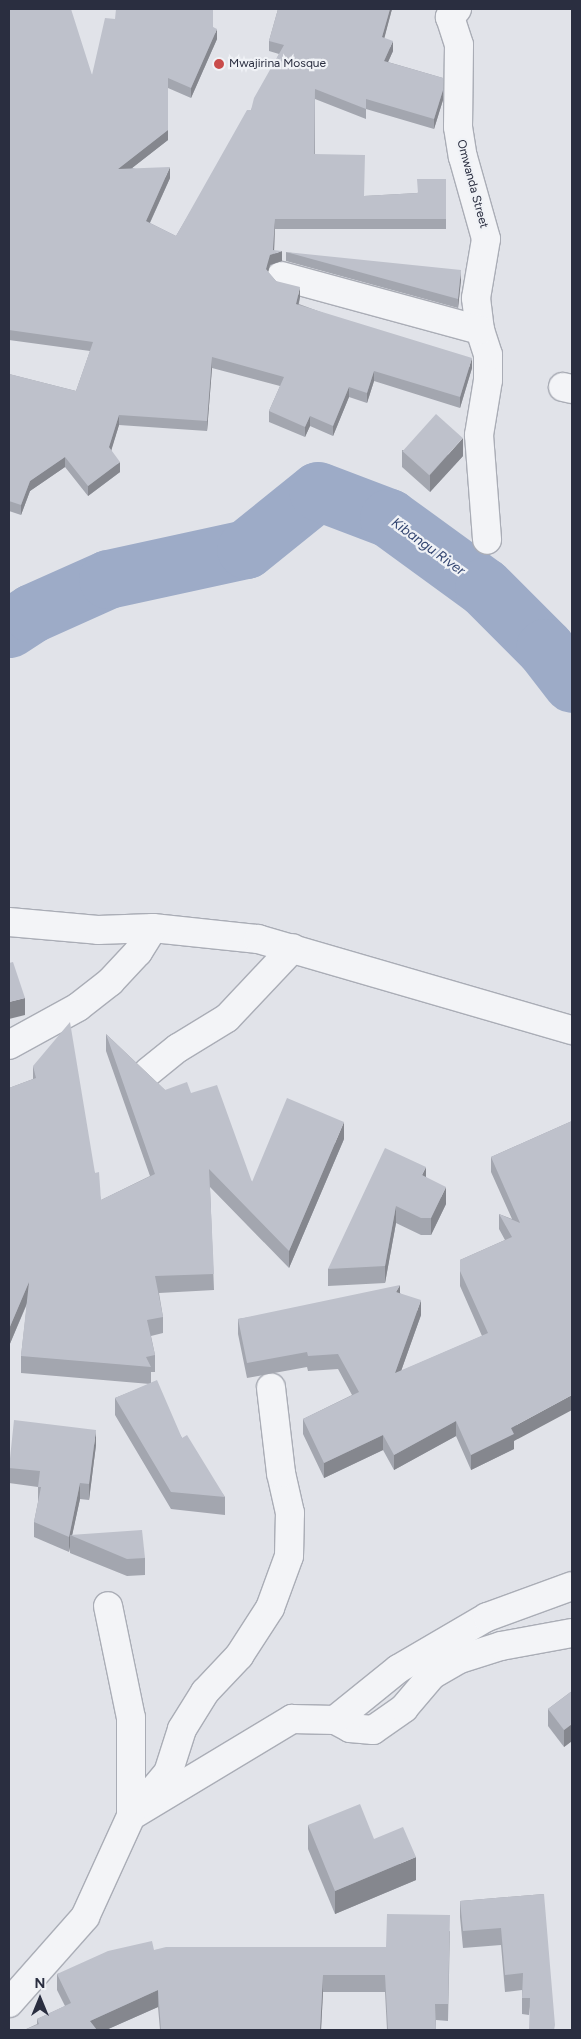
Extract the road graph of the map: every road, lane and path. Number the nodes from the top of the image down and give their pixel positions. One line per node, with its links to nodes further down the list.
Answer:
1 (457, 9): 3 (street, Omwanda Street)
2 (281, 276): 3 (street)
3 (480, 330): 4 (street, Omwanda Street)
4 (487, 540)
5 (9, 922): 6 (street)
6 (153, 928): 7 (street); 9 (street)
7 (292, 948): 8 (street); 10 (street)
8 (572, 1030)
9 (9, 1045)
10 (148, 1072)
11 (271, 1388): 16 (street)
12 (572, 1586): 15 (street)
13 (108, 1606): 16 (street)
14 (572, 1633): 15 (street)
15 (334, 1720): 16 (street)
16 (131, 1816): 17 (street)
17 (9, 2003)

